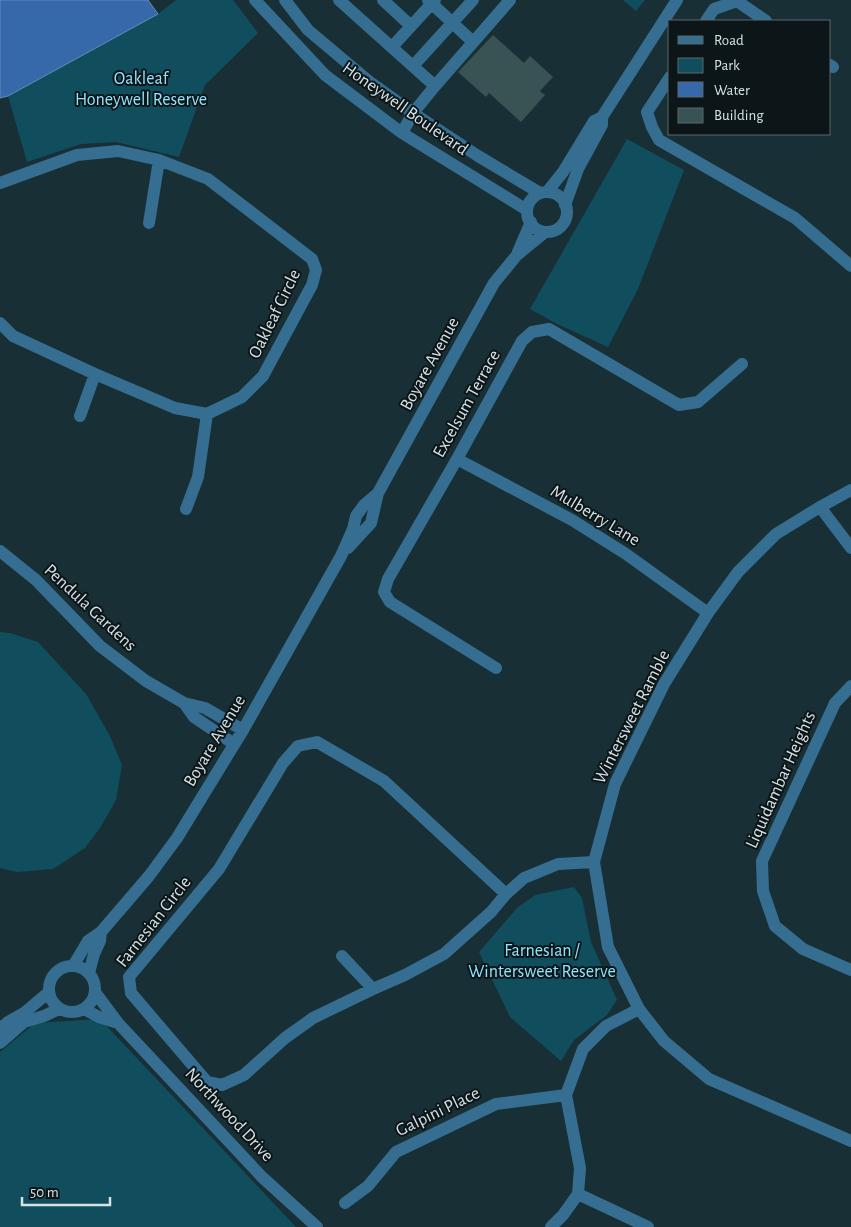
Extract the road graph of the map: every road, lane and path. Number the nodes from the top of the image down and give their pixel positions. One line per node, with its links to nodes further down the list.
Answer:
1 (255, 0): 20 (street, Honeywell Boulevard)
2 (285, 0): 18 (street, Honeywell Boulevard)
3 (339, 0): 14 (street)
4 (383, 0): 12 (street)
5 (473, 0): 11 (street)
6 (510, 0): 13 (street)
7 (677, 0): 19 (street)
8 (431, 1): 11 (street); 12 (street)
9 (707, 20): 10 (street)
10 (765, 20)
11 (452, 23): 13 (street); 15 (street)
12 (411, 26): 14 (street)
13 (473, 42): 17 (street)
14 (392, 47): 15 (street)
15 (413, 66): 17 (street)
16 (668, 80): 29 (street)
17 (435, 86): 18 (street)
18 (413, 113): 20 (street); 23 (street, Honeywell Boulevard)
19 (602, 117): 23 (street); 24 (street)
20 (402, 132): 25 (street, Honeywell Boulevard)
21 (159, 160): 22 (street, Oakleaf Circle); 26 (street); 33 (street, Oakleaf Circle)
22 (0, 183)
23 (543, 192): 24 (street); 25 (street)
24 (566, 204): 27 (street)
25 (529, 216): 27 (street); 28 (street, Boyare Avenue)
26 (149, 223)
27 (544, 232): 28 (street, Boyare Avenue)
28 (517, 254): 45 (street, Boyare Avenue)
29 (851, 265)
30 (0, 323): 32 (street)
31 (742, 364): 35 (street, Excelsum Terrace)
32 (95, 374): 33 (street); 34 (street)
33 (207, 414): 38 (street)
34 (80, 416)
35 (457, 459): 41 (street, Mulberry Lane); 42 (street, Excelsum Terrace)
36 (851, 490): 37 (street, Wintersweet Ramble)
37 (820, 507): 39 (street); 41 (street, Wintersweet Ramble)
38 (186, 509)
39 (851, 548)
40 (0, 551): 44 (street, Pendula Gardens)
41 (708, 613): 47 (street, Wintersweet Ramble)
42 (496, 668)
43 (851, 686): 52 (street, Liquidambar Heights)
44 (184, 703): 45 (street, Pendula Gardens); 46 (street, Pendula Gardens)
45 (243, 730): 46 (street, Boyare Avenue)
46 (234, 744): 49 (street, Boyare Avenue)
47 (594, 862): 48 (street, Farnesian Circle); 59 (street, Wintersweet Ramble)
48 (506, 894): 54 (street, Farnesian Circle); 54 (street, Farnesian Circle)
49 (101, 932): 51 (street, Boyare Avenue); 53 (street, Boyare Avenue)
50 (342, 956): 54 (street)
51 (72, 966): 53 (street); 55 (street)
52 (851, 970)
53 (89, 973): 56 (street)
54 (372, 989)
55 (48, 992): 57 (street); 61 (street)
56 (96, 992): 58 (street); 60 (street, Northwood Drive)
57 (59, 1009): 58 (street); 62 (street)
58 (84, 1009): 60 (street, Northwood Drive)
59 (639, 1009): 63 (street); 64 (street, Wintersweet Ramble)
60 (118, 1023): 67 (street, Northwood Drive)
61 (0, 1029)
62 (0, 1043)
63 (566, 1095): 65 (street); 66 (street, Galpini Place)
64 (851, 1142)
65 (578, 1194): 68 (street); 69 (street)
66 (345, 1203)
67 (317, 1227)
68 (550, 1227)
69 (648, 1227)

